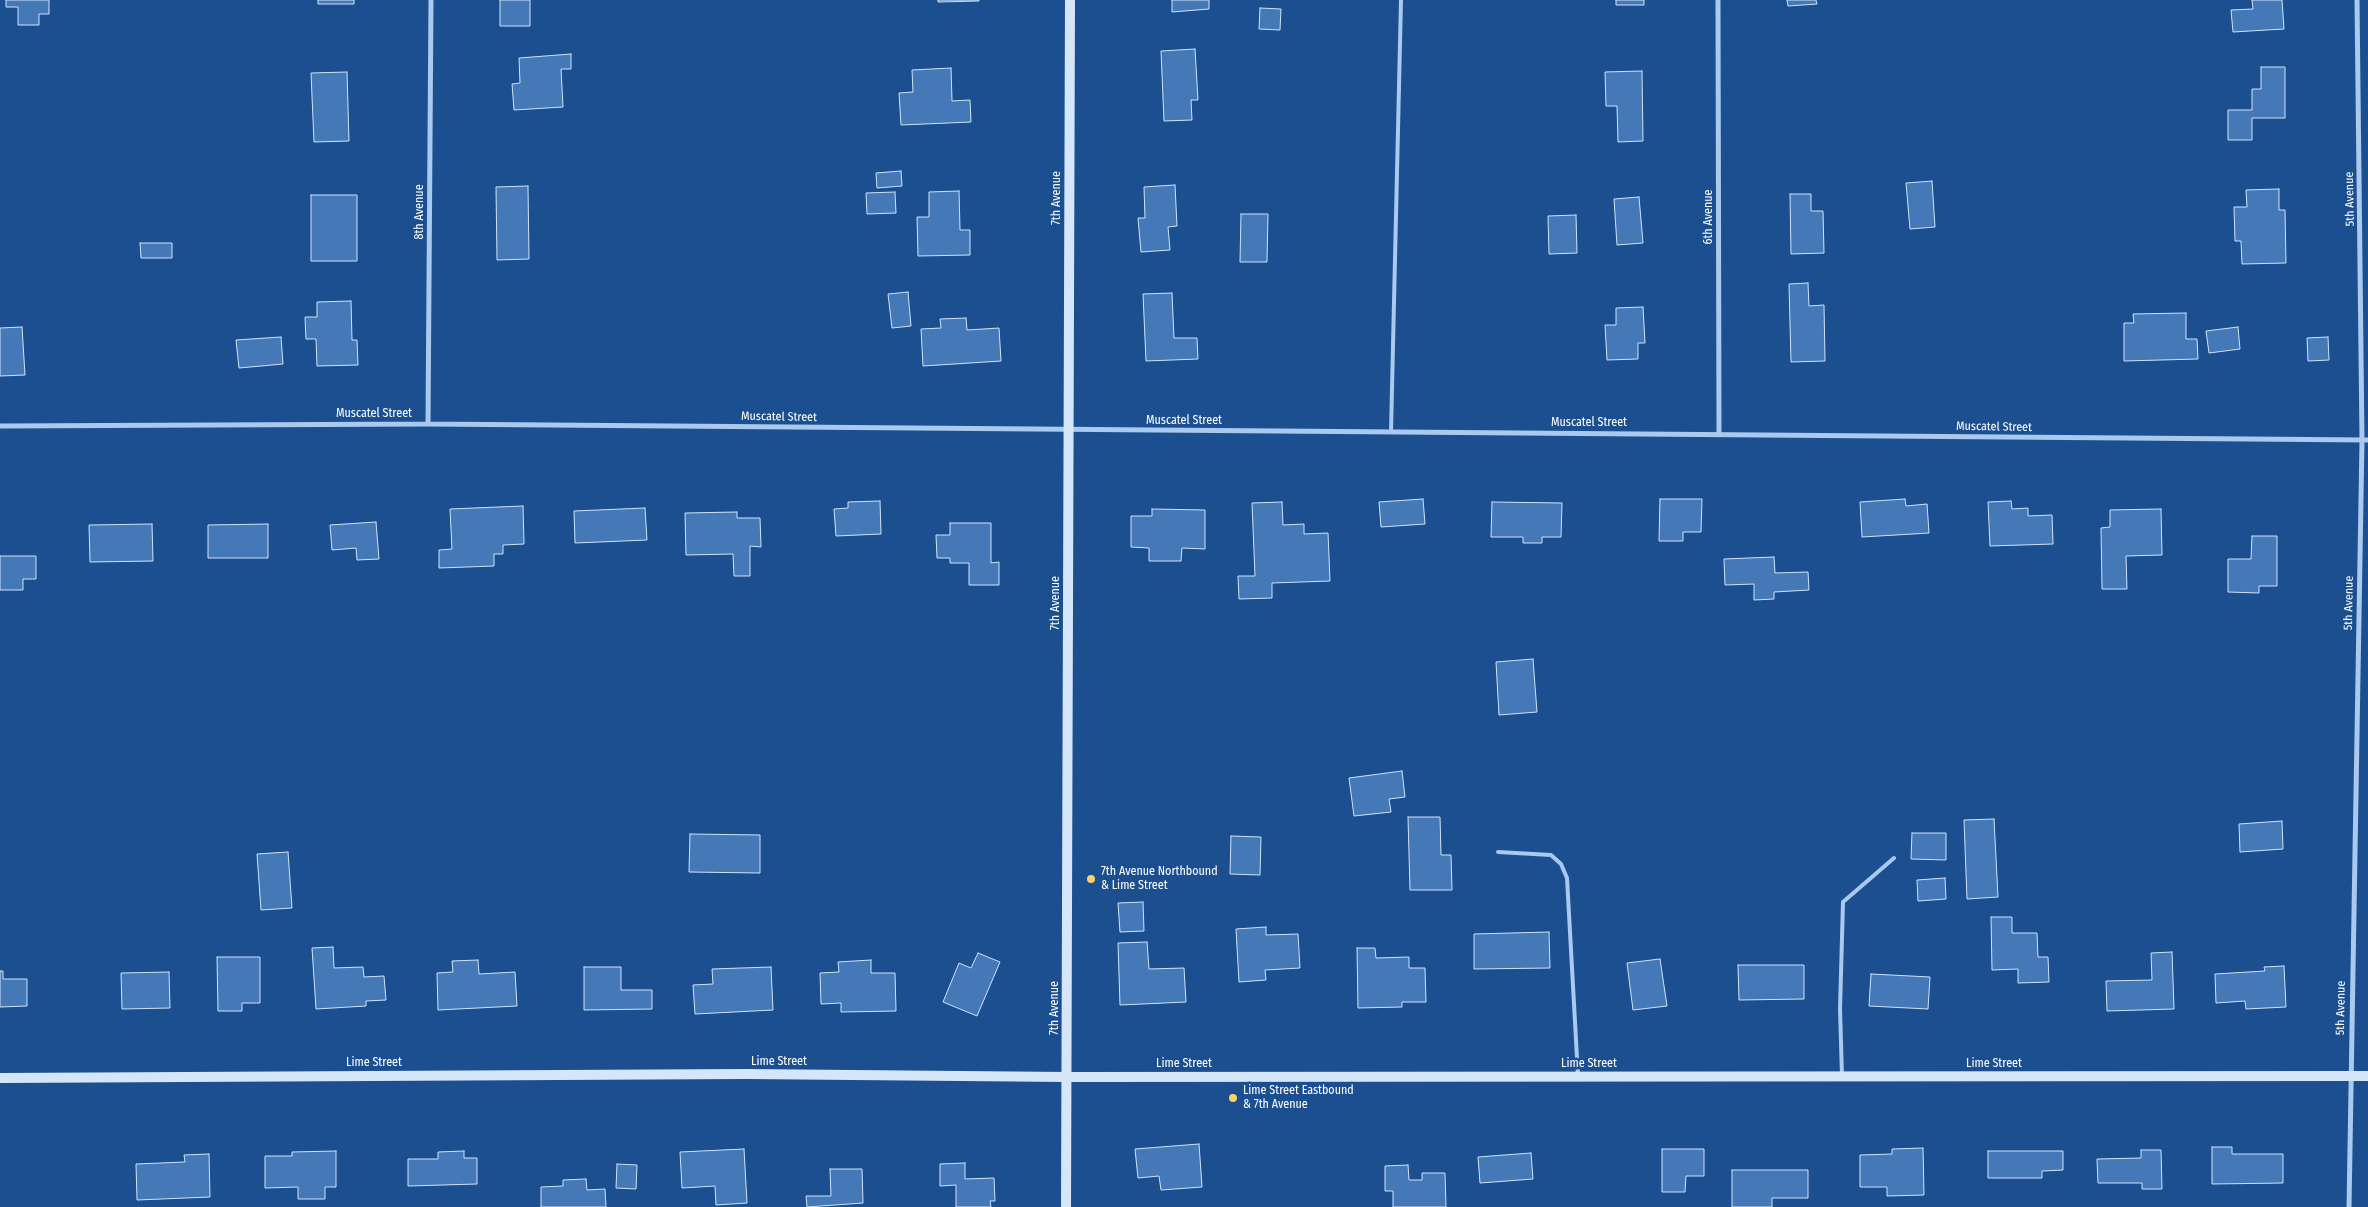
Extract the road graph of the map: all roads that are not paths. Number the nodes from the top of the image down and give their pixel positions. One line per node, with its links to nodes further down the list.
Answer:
1 (431, 0): 6 (street, 8th Avenue)
2 (1070, 0): 8 (street, 7th Avenue)
3 (1401, 0): 9 (lane)
4 (1718, 0): 10 (street, 6th Avenue)
5 (2357, 0): 11 (street, 5th Avenue)
6 (428, 424): 7 (street, Muscatel Street); 8 (street, Muscatel Street)
7 (0, 426)
8 (1070, 430): 9 (street, Muscatel Street); 14 (street, 7th Avenue)
9 (1391, 432): 10 (street, Muscatel Street)
10 (1719, 434): 11 (street, Muscatel Street)
11 (2365, 440): 17 (street, 5th Avenue)
12 (1498, 852): 15 (lane)
13 (1894, 858): 16 (lane)
14 (1067, 1076): 15 (street, Lime Street); 19 (street, Lime Street); 20 (street, 7th Avenue)
15 (1578, 1076): 16 (street, Lime Street)
16 (1842, 1076): 17 (street, Lime Street)
17 (2350, 1076): 18 (street, Lime Street); 21 (street, 5th Avenue)
18 (2368, 1076)
19 (0, 1078)
20 (1066, 1207)
21 (2349, 1207)

